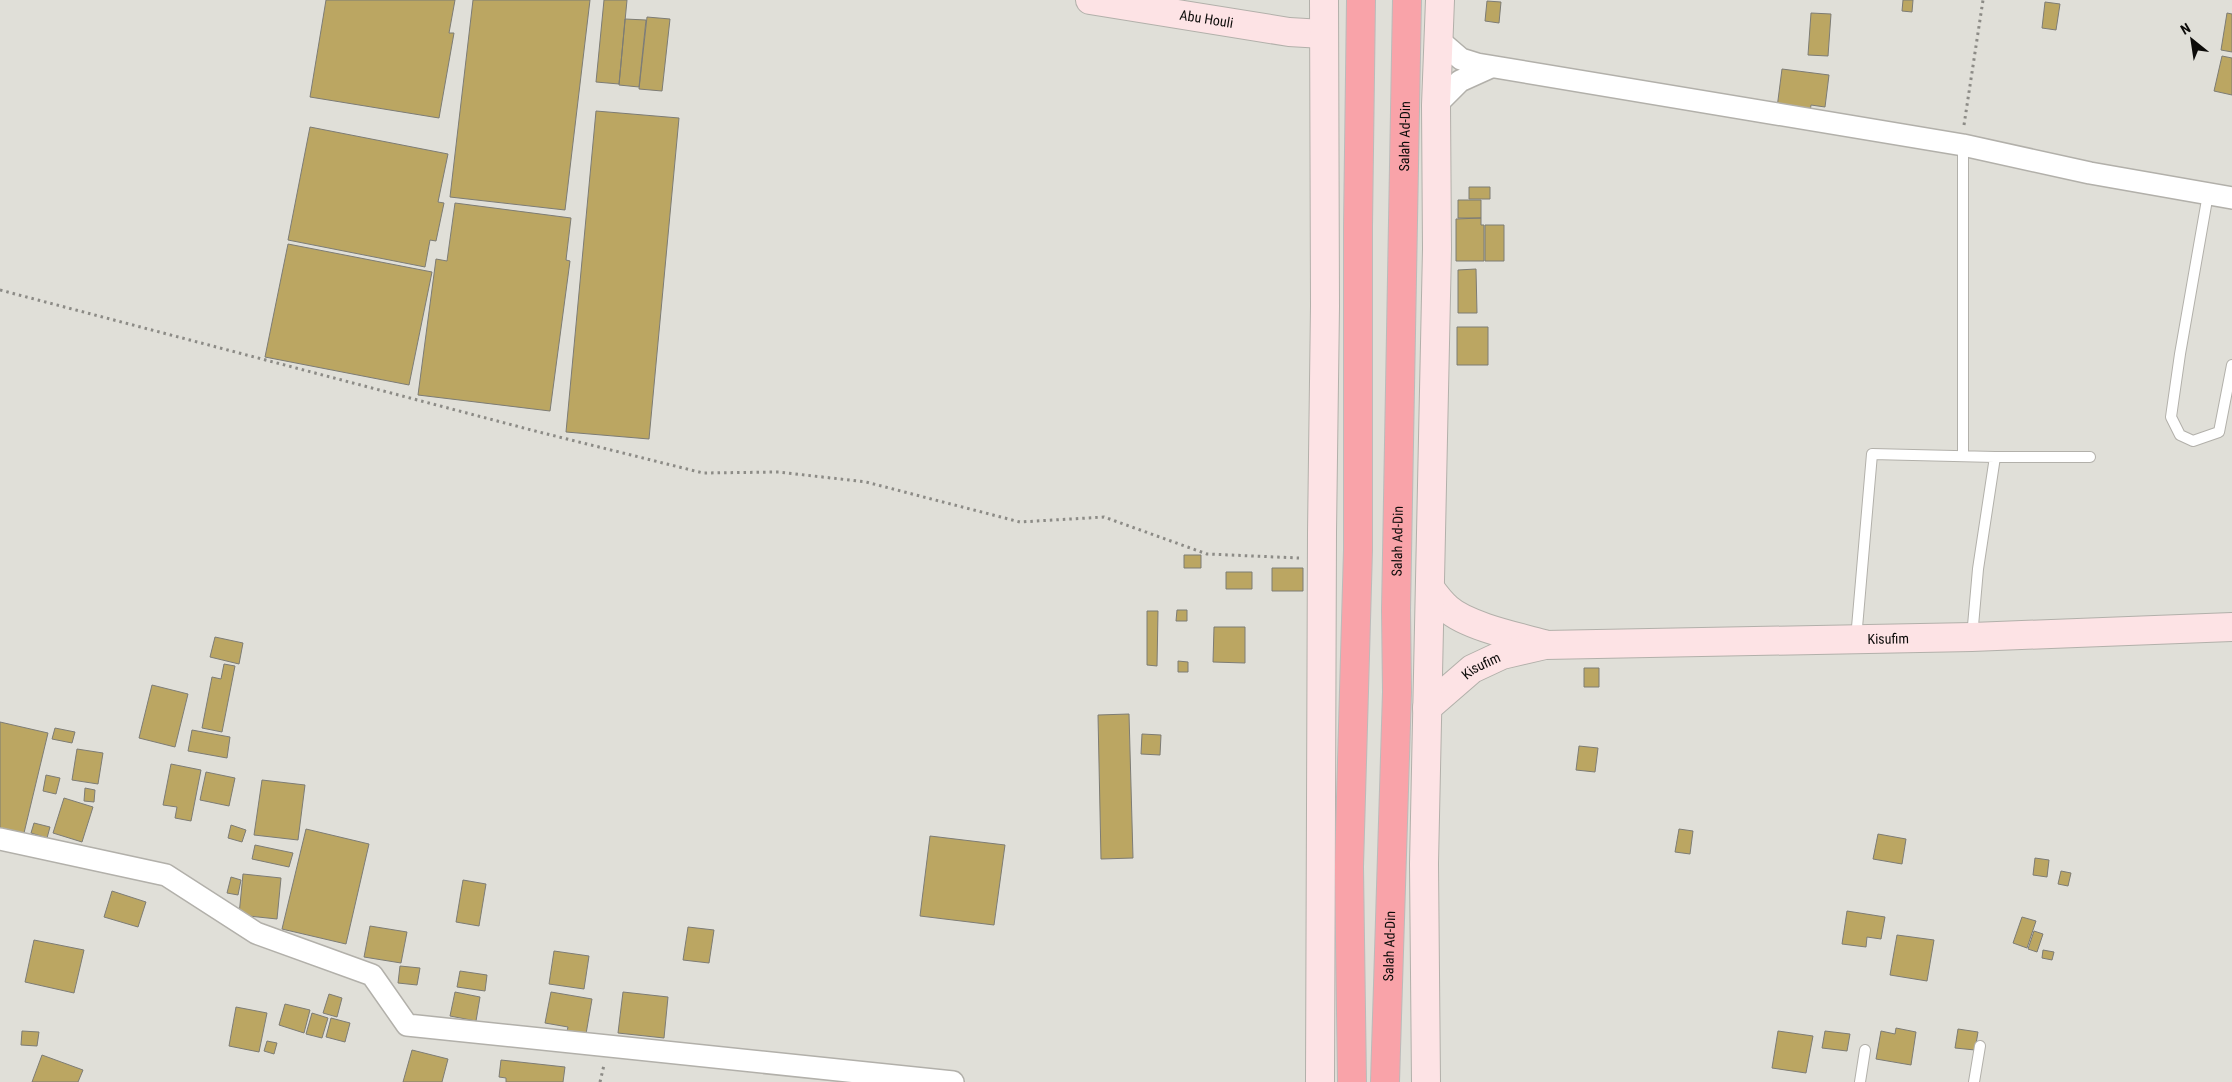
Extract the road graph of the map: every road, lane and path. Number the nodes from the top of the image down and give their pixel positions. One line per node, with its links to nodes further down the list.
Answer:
1 (1090, 0): 7 (main road, Abu Houli)
2 (1324, 0): 7 (main road)
3 (1361, 0): 31 (highway)
4 (1406, 0): 32 (highway, Salah Ad-Din)
5 (1440, 0): 8 (main road)
6 (1983, 0): 11 (path)
7 (1323, 34): 19 (main road)
8 (1439, 40): 9 (street); 10 (main road)
9 (1491, 67): 10 (street); 11 (street)
10 (1436, 105): 20 (main road)
11 (1963, 145): 12 (street); 16 (lane)
12 (2208, 194): 13 (street); 15 (lane)
13 (2232, 198)
14 (0, 290): 19 (path)
15 (2232, 365)
16 (1963, 455): 17 (lane); 23 (lane)
17 (1995, 457): 18 (lane); 22 (lane)
18 (2090, 457)
19 (1322, 555): 30 (main road)
20 (1430, 588): 24 (main road, Kisufim); 25 (main road)
21 (2232, 627): 22 (main road, Kisufim)
22 (1972, 637): 23 (main road, Kisufim)
23 (1856, 639): 24 (main road, Kisufim)
24 (1545, 645): 25 (main road, Kisufim)
25 (1427, 708): 33 (main road)
26 (0, 839): 29 (street)
27 (1980, 1046): 35 (lane)
28 (1864, 1050): 34 (lane)
29 (952, 1082)
30 (1320, 1082)
31 (1352, 1082)
32 (1386, 1082)
33 (1426, 1082)
34 (1860, 1082)
35 (1974, 1082)

